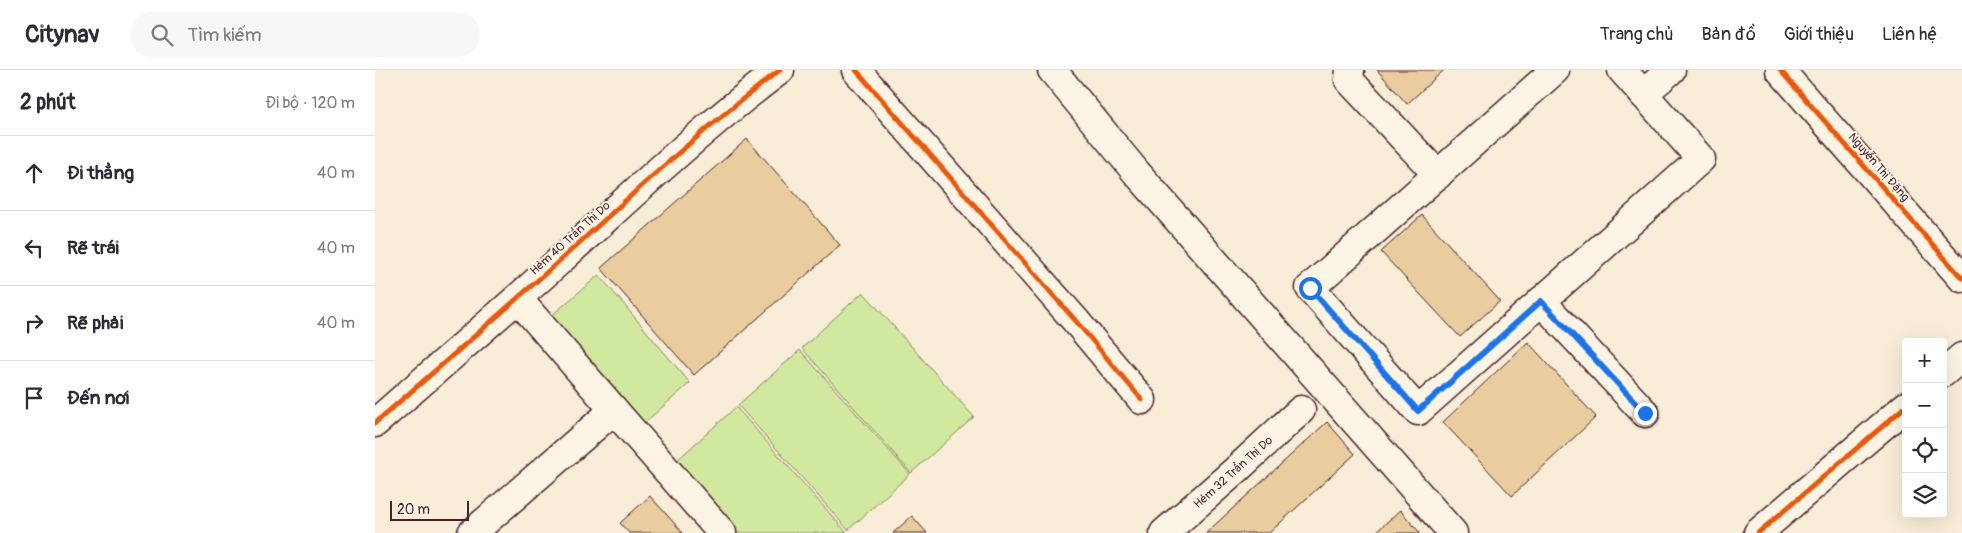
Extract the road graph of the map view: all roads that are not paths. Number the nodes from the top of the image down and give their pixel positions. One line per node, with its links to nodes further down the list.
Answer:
1 (780, 70): 12 (street, Hẻm 40 Trần Thị Do)
2 (856, 70): 16 (street)
3 (1052, 70): 25 (street)
4 (1350, 70): 10 (street)
5 (1555, 70): 10 (street)
6 (1622, 70): 9 (street)
7 (1671, 70): 9 (street)
8 (1780, 70): 11 (street, Nguyễn Thị Đặng)
9 (1643, 94): 13 (street)
10 (1438, 175): 13 (street)
11 (1962, 278)
12 (518, 299): 18 (street); 21 (street, Hẻm 40 Trần Thị Do)
13 (1541, 301): 20 (street)
14 (1962, 357): 15 (street)
15 (1947, 370)
16 (1142, 400)
17 (1902, 409): 26 (street)
18 (614, 410): 22 (street); 23 (street)
19 (1301, 410): 24 (street, Hẻm 32 Trần Thị Do)
20 (1645, 413)
21 (375, 423)
22 (472, 533)
23 (721, 533)
24 (1164, 533)
25 (1453, 533)
26 (1758, 533)

